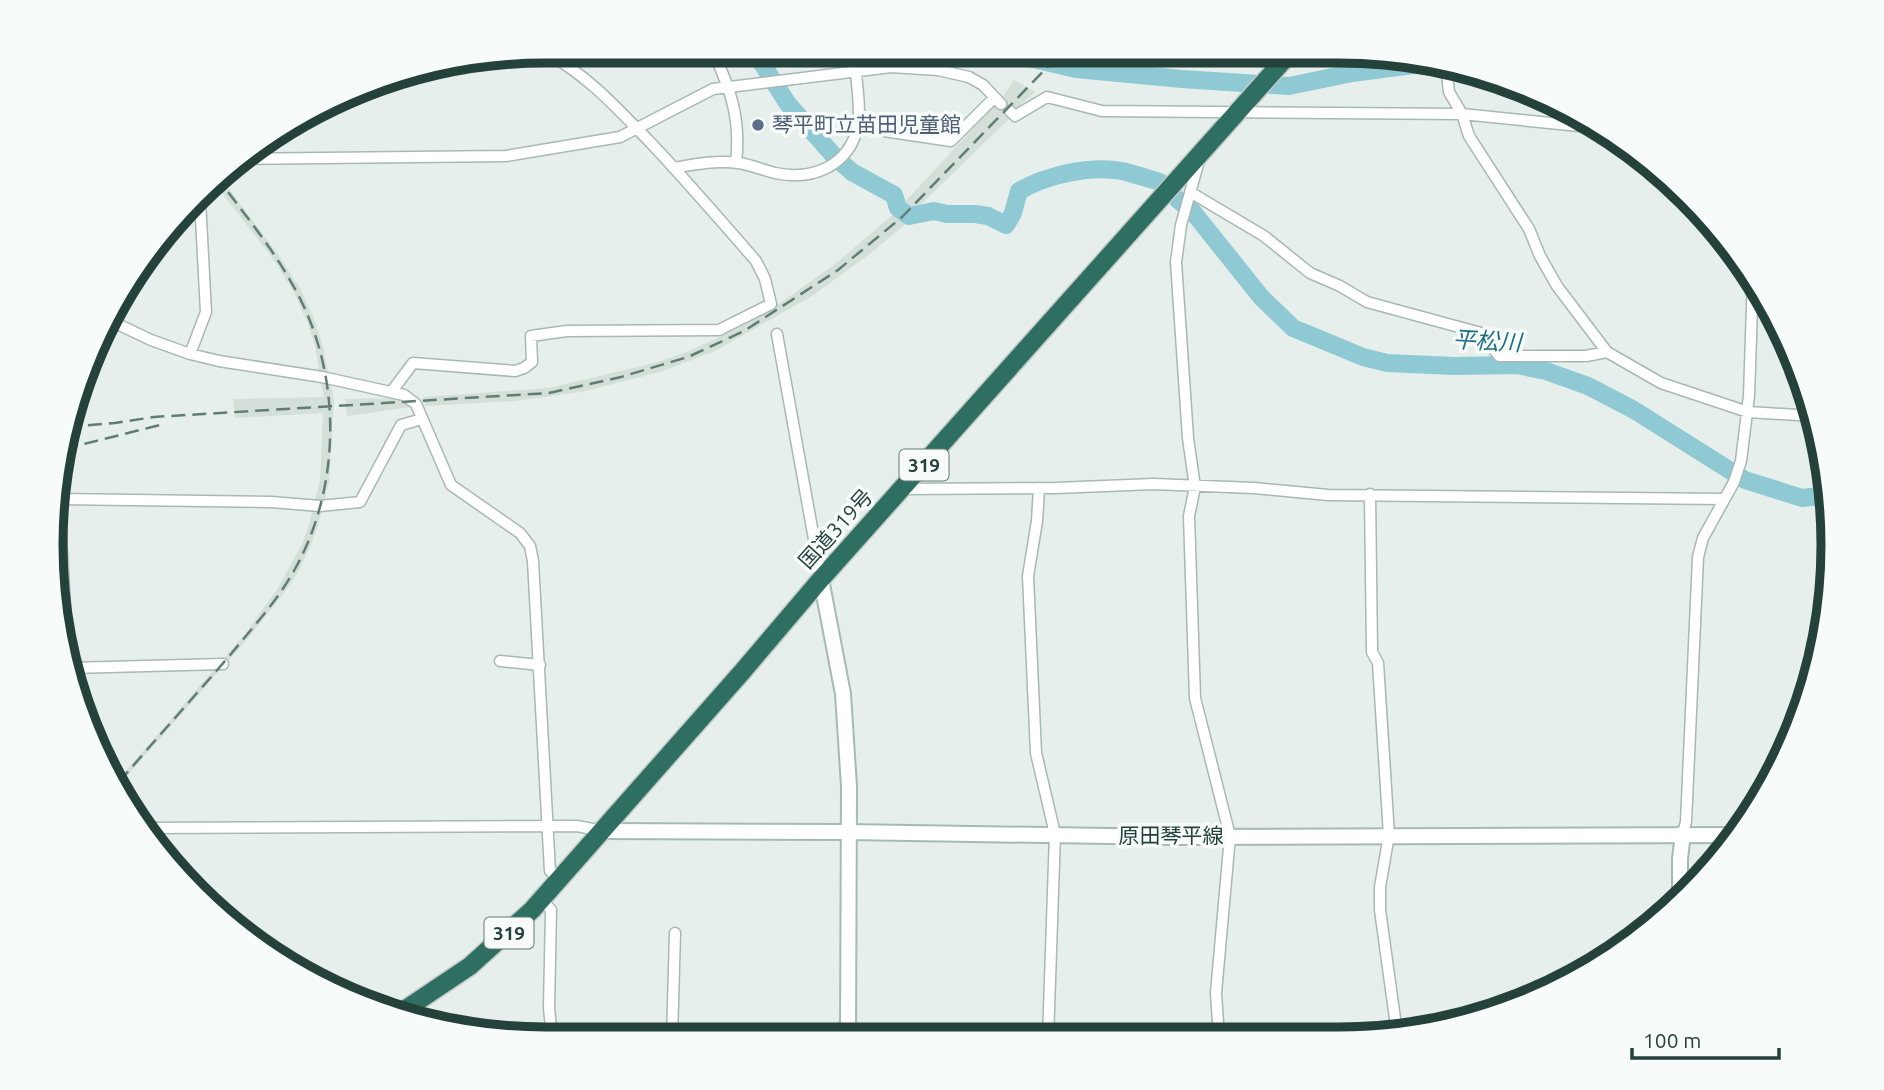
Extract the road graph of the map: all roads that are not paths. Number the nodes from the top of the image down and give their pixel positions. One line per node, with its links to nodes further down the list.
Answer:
1 (565, 63): 12 (street)
2 (718, 63): 6 (street)
3 (1281, 63): 8 (highway, 国道319号 / 319)
4 (856, 72): 6 (street); 7 (street); 11 (street)
5 (1447, 75): 9 (street)
6 (729, 88): 12 (street); 15 (street)
7 (1002, 104): 8 (street); 11 (street)
8 (1240, 107): 9 (street); 13 (highway, 国道319号 / 319)
9 (1462, 114): 10 (street); 22 (street)
10 (1576, 126)
11 (857, 128): 15 (street)
12 (637, 130): 14 (street); 16 (street)
13 (1202, 154): 17 (street); 30 (highway, 国道319号 / 319)
14 (258, 159)
15 (736, 163): 16 (street)
16 (674, 169): 24 (street)
17 (1190, 192): 22 (street); 28 (street)
18 (200, 208): 23 (street)
19 (1752, 298): 25 (street)
20 (117, 324): 23 (street)
21 (777, 334): 34 (street)
22 (1607, 352): 25 (street)
23 (190, 354): 24 (street)
24 (392, 391): 27 (street)
25 (1748, 412): 26 (street); 32 (street)
26 (1803, 415)
27 (422, 419): 33 (street); 37 (street)
28 (1195, 486): 29 (street); 31 (street); 47 (street)
29 (1039, 488): 30 (street); 44 (street)
30 (902, 489): 34 (highway, 国道319号 / 319)
31 (1370, 494): 32 (street); 45 (street)
32 (1724, 499): 43 (street)
33 (65, 500)
34 (821, 579): 41 (highway, 国道319号 / 319); 42 (main road)
35 (500, 661): 37 (street)
36 (223, 664): 38 (street)
37 (540, 665): 39 (street)
38 (78, 668)
39 (549, 826): 40 (street); 41 (street); 48 (street)
40 (155, 828)
41 (604, 831): 42 (main road, 原田琴平線); 48 (highway, 国道319号 / 319)
42 (848, 832): 44 (main road, 原田琴平線); 56 (main road)
43 (1683, 833): 45 (main road, 原田琴平線); 46 (main road, 原田琴平線); 49 (main road)
44 (1055, 834): 47 (main road, 原田琴平線); 57 (street)
45 (1390, 835): 47 (main road, 原田琴平線); 53 (street)
46 (1724, 835)
47 (1230, 836): 58 (street)
48 (561, 879): 50 (highway, 国道319号 / 319)
49 (1680, 886)
50 (542, 899): 52 (highway, 国道319号 / 319); 54 (street)
51 (675, 933): 55 (street)
52 (409, 1007)
53 (1396, 1024)
54 (551, 1027)
55 (672, 1027)
56 (848, 1027)
57 (1048, 1027)
58 (1218, 1027)

